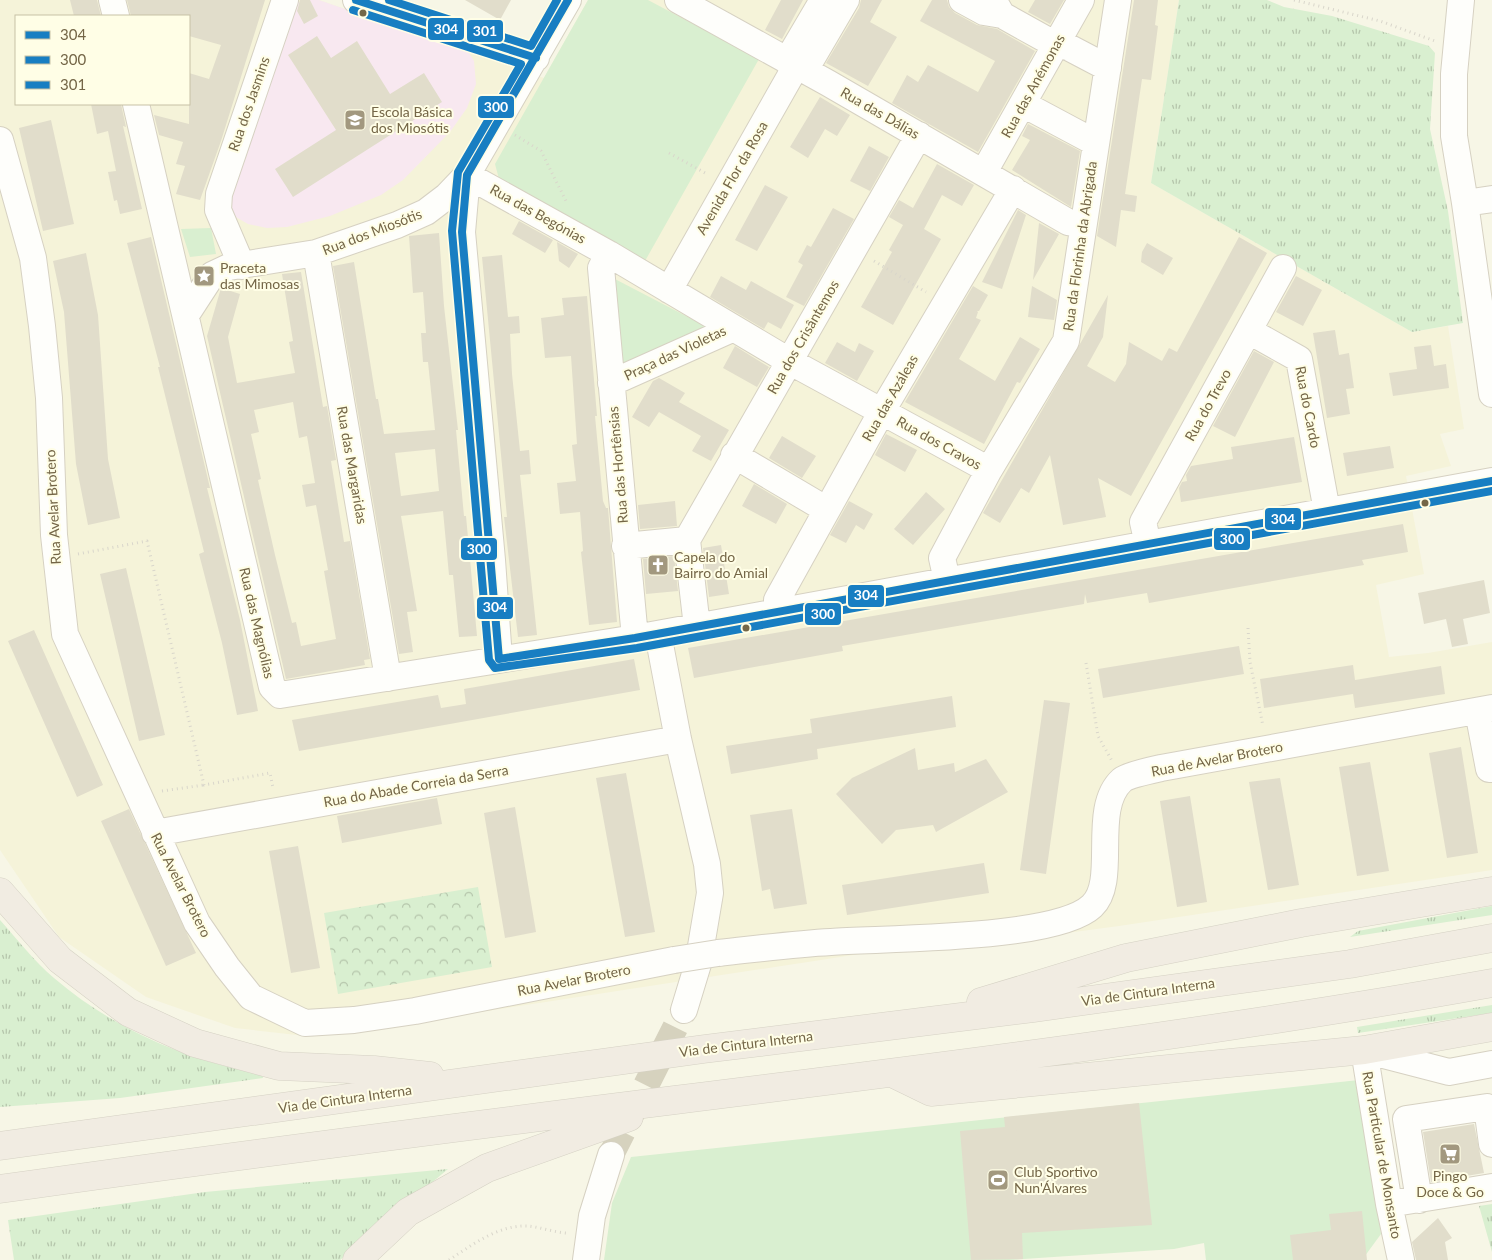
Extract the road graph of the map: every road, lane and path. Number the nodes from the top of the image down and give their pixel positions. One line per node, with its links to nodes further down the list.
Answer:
1 (112, 0): 15 (street)
2 (285, 0): 39 (street, Rua dos Jasmins)
3 (356, 0): 13 (street)
4 (568, 0): 18 (street, Rua dos Miosótis)
5 (678, 0): 19 (street, Rua das Dálias)
6 (823, 0): 19 (street, Avenida Flor da Rosa)
7 (846, 0): 19 (street, Avenida Flor da Rosa)
8 (962, 0): 14 (street)
9 (1081, 0): 16 (street, Rua das Anémonas)
10 (1118, 0): 20 (street, Rua da Florinha da Abrigada)
11 (1294, 0): 17 (path)
12 (1461, 0): 17 (street)
13 (395, 6): 18 (street)
14 (996, 7): 16 (street)
15 (116, 15)
16 (1056, 45): 20 (street); 21 (street, Rua das Anémonas)
17 (1457, 46): 33 (street)
18 (536, 58): 30 (street, Rua dos Miosótis)
19 (801, 68): 24 (street, Rua das Dálias); 41 (street, Avenida Flor da Rosa)
20 (1107, 75): 26 (street, Rua da Florinha da Abrigada)
21 (1023, 104): 26 (street); 28 (street, Rua das Anémonas)
22 (136, 105): 43 (street)
23 (513, 133): 34 (path)
24 (919, 135): 28 (street, Rua das Dálias); 36 (street, Rua dos Crisântemos)
25 (0, 140): 58 (street, Rua Avelar Brotero)
26 (1096, 143): 35 (street, Rua da Florinha da Abrigada)
27 (669, 153): 29 (path)
28 (984, 172): 31 (street, Rua das Dálias)
29 (707, 174)
30 (467, 175): 37 (street, Rua dos Miosótis); 38 (street, Rua das Begónias); 64 (street)
31 (1013, 189): 35 (street, Rua das Dálias); 42 (street, Rua das Azáleas)
32 (1492, 198): 33 (street)
33 (1465, 203): 48 (street)
34 (568, 204)
35 (1083, 224): 51 (street, Rua da Florinha da Abrigada)
36 (854, 249): 42 (path); 46 (street, Rua dos Crisântemos)
37 (316, 253): 39 (street, Rua dos Miosótis); 66 (street, Rua das Margaridas)
38 (609, 254): 41 (street, Praça das Violetas); 47 (street, Praça das Violetas)
39 (242, 266): 43 (street)
40 (1283, 268): 45 (street, Rua do Trevo)
41 (677, 295): 44 (street, Praça das Violetas)
42 (945, 304): 49 (street, Rua das Azáleas)
43 (186, 316): 66 (street, Rua das Magnólias)
44 (732, 328): 46 (street, Rua dos Cravos); 47 (street, Praça das Violetas)
45 (1249, 331): 54 (street, Rua do Cardo); 56 (street, Rua do Trevo)
46 (789, 361): 49 (street, Rua dos Cravos); 50 (street, Rua dos Crisântemos)
47 (611, 383): 57 (street, Rua das Hortênsias)
48 (1492, 394)
49 (882, 411): 51 (street, Rua dos Cravos); 53 (street, Rua das Azáleas)
50 (734, 455): 53 (street); 55 (street, Rua dos Crisântemos)
51 (989, 470): 59 (street, Rua da Florinha da Abrigada)
52 (1492, 481): 54 (street, Rua das Magnólias)
53 (827, 510): 60 (street, Rua das Azáleas)
54 (1327, 511): 56 (street, Rua das Magnólias)
55 (687, 540): 57 (street); 61 (street)
56 (1148, 544): 59 (street, Rua das Magnólias)
57 (625, 546): 63 (street, Rua das Hortênsias)
58 (56, 558): 72 (path); 73 (street, Rua Avelar Brotero)
59 (947, 580): 60 (street, Rua das Magnólias)
60 (779, 612): 61 (street, Rua das Magnólias)
61 (697, 627): 63 (street, Rua das Magnólias)
62 (1248, 628): 69 (path)
63 (646, 636): 64 (street, Rua das Magnólias); 68 (street)
64 (499, 659): 66 (street, Rua das Magnólias)
65 (1086, 663): 71 (path)
66 (388, 678)
67 (1485, 709): 69 (street, Rua de Avelar Brotero); 70 (street, Rua de Avelar Brotero)
68 (678, 739): 74 (street, Rua do Abade Correia da Serra); 80 (street)
69 (1267, 749): 71 (street, Rua de Avelar Brotero)
70 (1491, 774)
71 (1122, 780): 75 (street, Rua Avelar Brotero, bridge)
72 (204, 785): 73 (path); 74 (path)
73 (137, 795): 75 (street, Rua Avelar Brotero)
74 (277, 811): 75 (street, Rua do Abade Correia da Serra)
75 (155, 833)
76 (1492, 891): 81 (highway)
77 (0, 892): 86 (highway)
78 (1492, 938): 81 (highway, Via de Cintura Interna)
79 (1492, 983): 85 (highway)
80 (684, 1010)
81 (916, 1022): 86 (highway, Via de Cintura Interna)
82 (1492, 1027): 83 (highway)
83 (1364, 1050): 84 (street); 85 (highway); 94 (street, Rua Particular de Monsanto)
84 (1492, 1064)
85 (894, 1074): 87 (highway)
86 (474, 1080): 88 (highway, Via de Cintura Interna)
87 (675, 1100): 92 (highway); 96 (highway)
88 (11, 1144)
89 (1492, 1145): 93 (street)
90 (611, 1155): 95 (street)
91 (1492, 1187): 93 (street)
92 (0, 1189)
93 (1419, 1200): 94 (street)
94 (1389, 1204): 98 (street, Rua Particular de Monsanto)
95 (588, 1248): 97 (path)
96 (357, 1260)
97 (448, 1260)
98 (1401, 1260)

